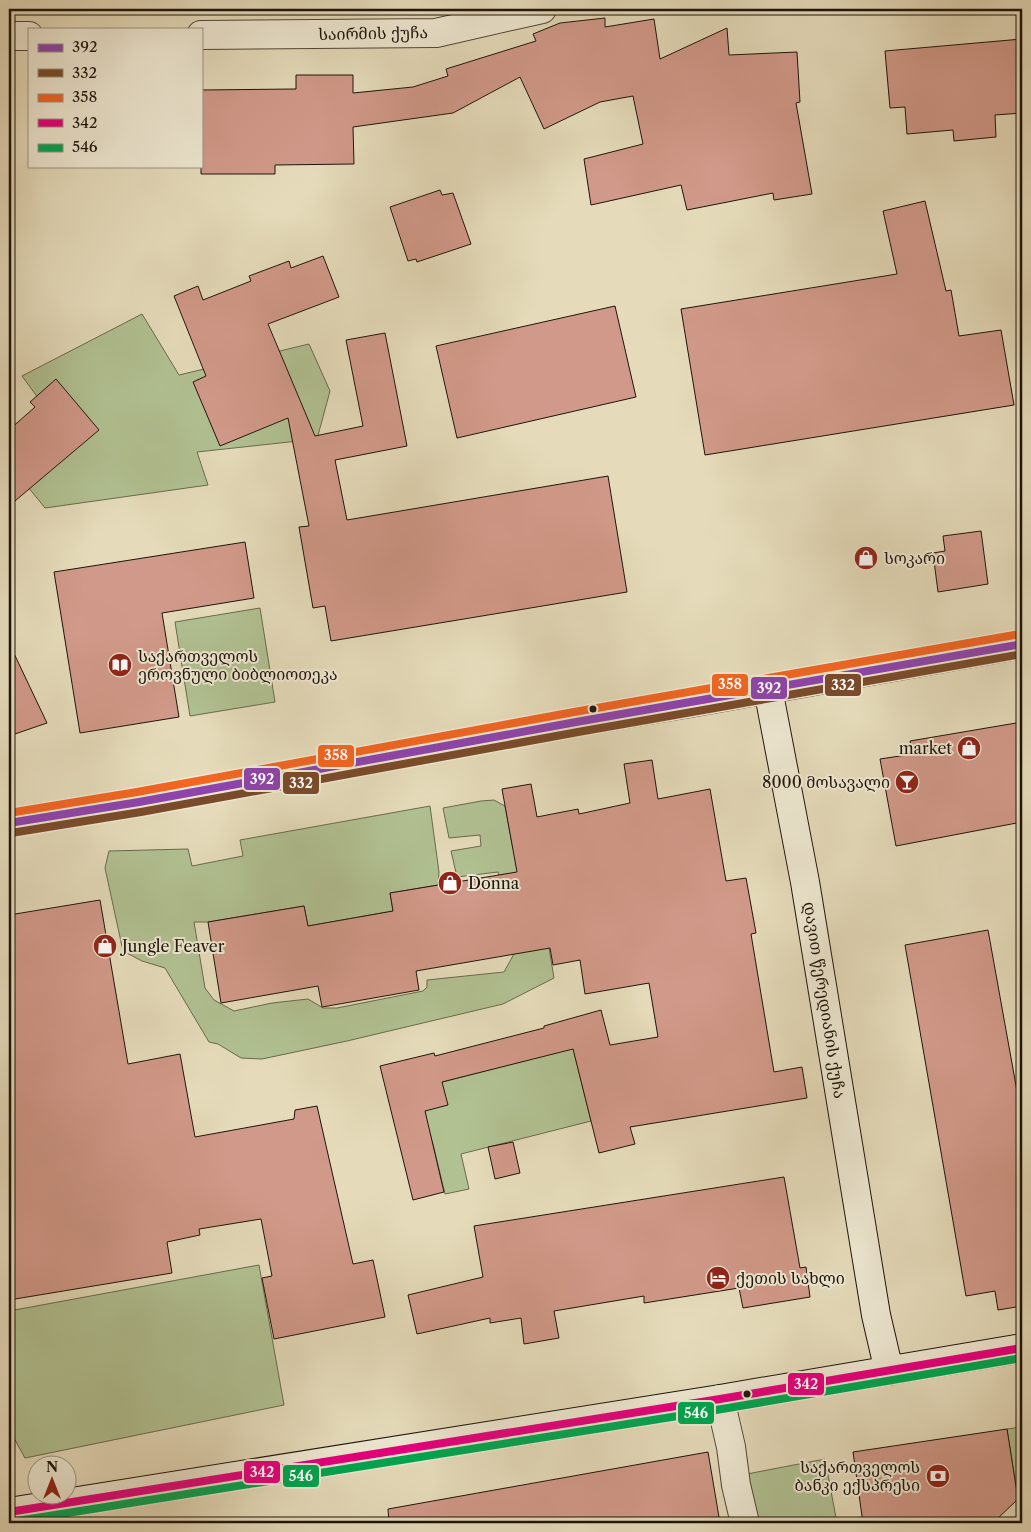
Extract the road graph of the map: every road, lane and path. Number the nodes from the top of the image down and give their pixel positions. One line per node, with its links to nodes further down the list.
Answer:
1 (542, 9): 2 (street, საირმის ქუჩა)
2 (202, 35)
3 (9, 36): 4 (street)
4 (28, 36)
5 (1022, 644): 6 (street)
6 (768, 689): 7 (street); 9 (street, დავით წერედიანის ქუჩა)
7 (9, 823)
8 (1022, 1348): 9 (street)
9 (889, 1371): 10 (street)
10 (720, 1399): 11 (street); 12 (street)
11 (9, 1512)
12 (745, 1523)

